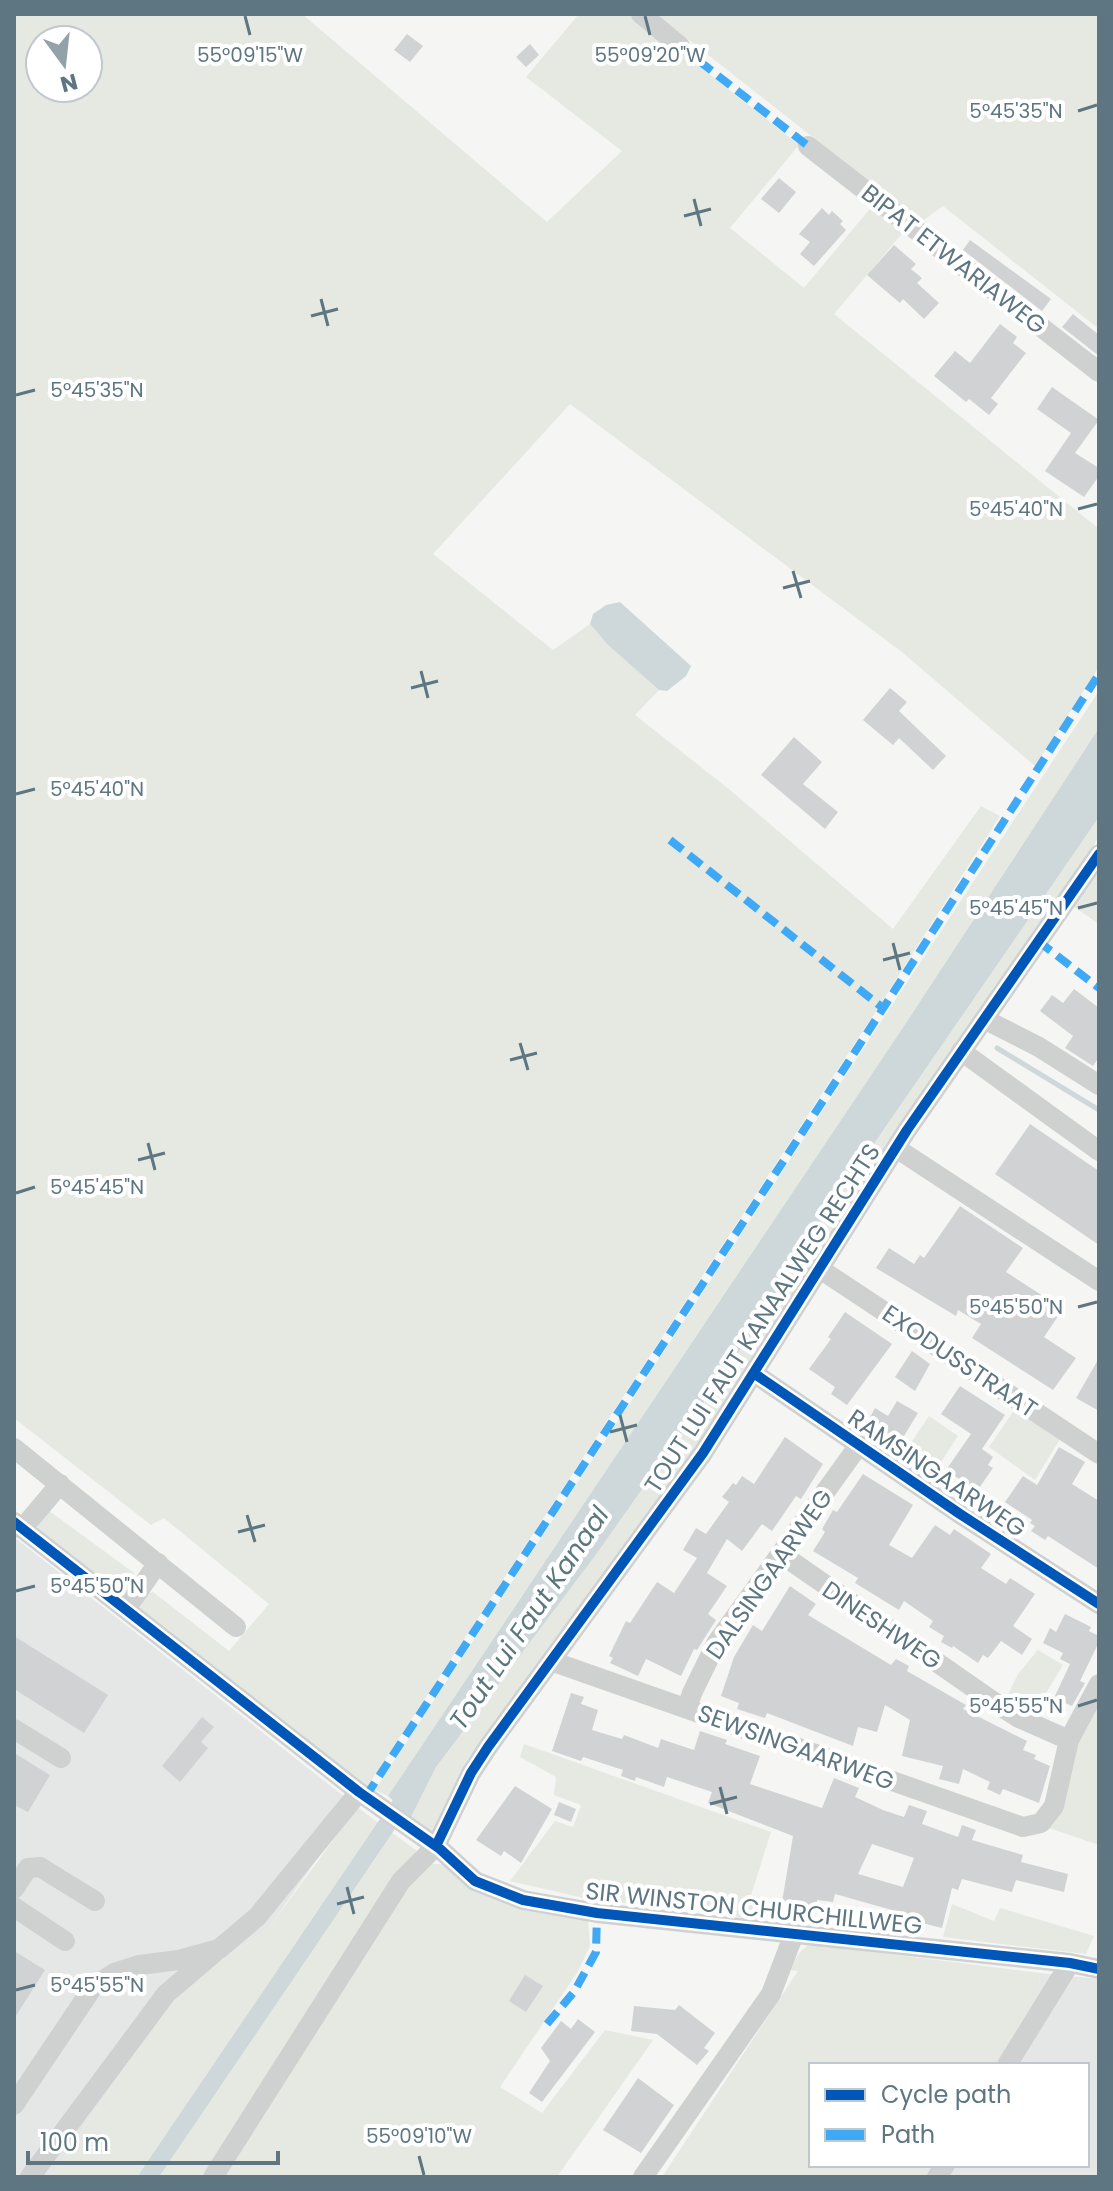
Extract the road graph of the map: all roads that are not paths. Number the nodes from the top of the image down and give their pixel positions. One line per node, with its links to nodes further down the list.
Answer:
1 (641, 14): 2 (street)
2 (680, 46)
3 (808, 146): 4 (street, BIPAT ETWARIAWEG)
4 (1099, 372)
5 (1099, 854): 6 (street, TOUT LUI FAUT KANAALWEG RECHTS)
6 (984, 1019): 7 (street, TOUT LUI FAUT KANAALWEG RECHTS); 8 (street)
7 (961, 1051): 9 (street, TOUT LUI FAUT KANAALWEG RECHTS); 10 (street)
8 (1099, 1085)
9 (896, 1148): 11 (street, TOUT LUI FAUT KANAALWEG RECHTS); 12 (street)
10 (1099, 1151)
11 (820, 1269): 13 (street, TOUT LUI FAUT KANAALWEG RECHTS); 16 (street, EXODUSSTRAAT)
12 (1099, 1281)
13 (755, 1374): 14 (street, RAMSINGAARWEG); 24 (street, TOUT LUI FAUT KANAALWEG RECHTS)
14 (859, 1445): 19 (street, DALSINGAARWEG); 21 (street, RAMSINGAARWEG)
15 (14, 1448): 17 (street)
16 (1099, 1454)
17 (60, 1484): 18 (street); 20 (street)
18 (18, 1526): 22 (street)
19 (781, 1554): 26 (street, DALSINGAARWEG); 28 (street, DINESHWEG)
20 (158, 1563): 22 (street); 23 (street)
21 (1099, 1604)
22 (126, 1609): 30 (street)
23 (236, 1627)
24 (551, 1661): 26 (street, SEWSINGAARWEG); 31 (street, TOUT LUI FAUT KANAALWEG RECHTS)
25 (1099, 1684): 28 (street)
26 (687, 1708): 28 (street, SEWSINGAARWEG)
27 (14, 1729): 29 (street)
28 (1069, 1740)
29 (61, 1758)
30 (367, 1798): 31 (street, SIR WINSTON CHURCHILLWEG); 37 (street)
31 (429, 1842): 35 (street, SIR WINSTON CHURCHILLWEG); 43 (street, TOUT LUI FAUT KANAALWEG RECHTS)
32 (14, 1889): 33 (street)
33 (95, 1901)
34 (14, 1907): 36 (street)
35 (794, 1934): 38 (street, SIR WINSTON CHURCHILLWEG); 44 (street)
36 (65, 1941)
37 (219, 1949): 41 (street); 42 (street)
38 (1070, 1963): 39 (street, SIR WINSTON CHURCHILLWEG); 40 (street)
39 (1099, 1969)
40 (1008, 2063)
41 (14, 2105)
42 (30, 2177)
43 (213, 2177)
44 (643, 2177)

